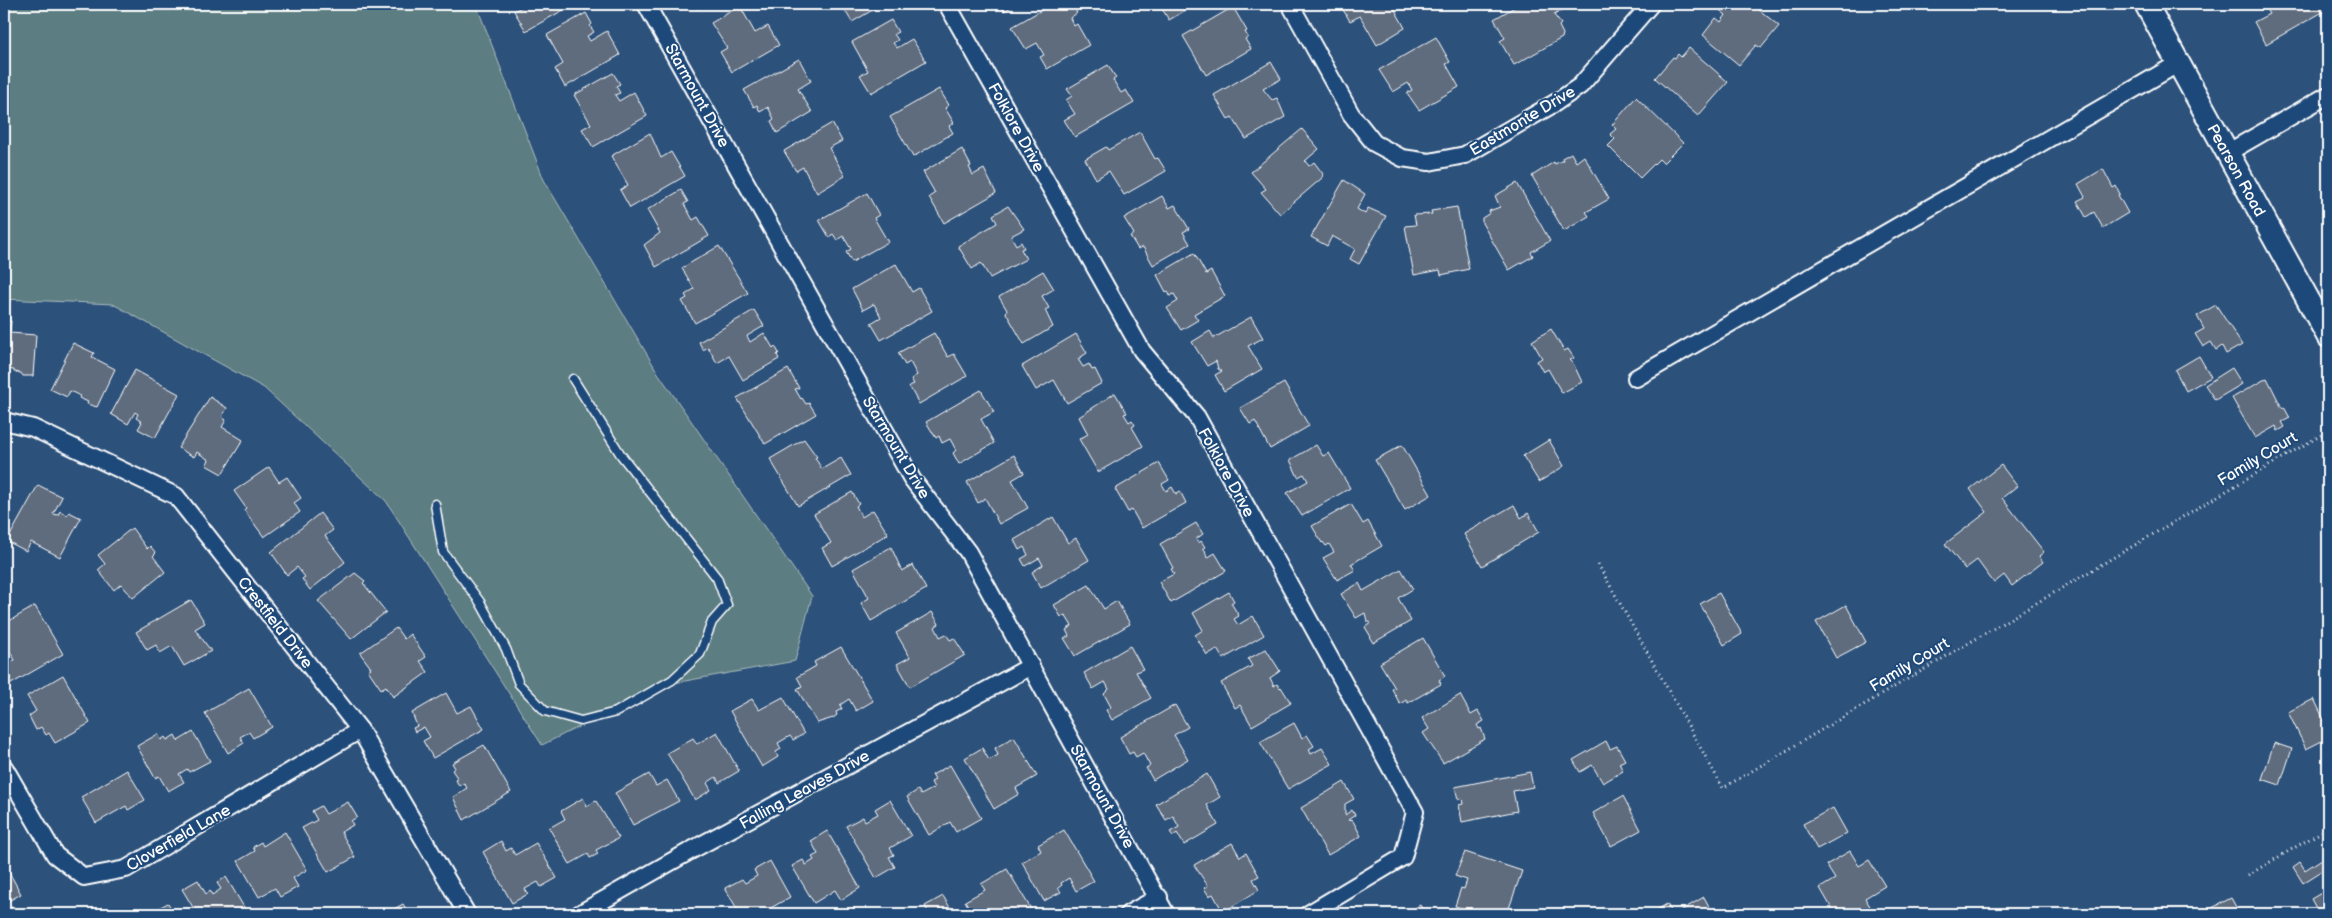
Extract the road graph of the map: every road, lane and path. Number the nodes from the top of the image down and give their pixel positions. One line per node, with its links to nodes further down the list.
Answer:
1 (646, 4): 16 (street, Starmount Drive)
2 (948, 4): 26 (street, Folklore Drive)
3 (1290, 4): 5 (street, Eastmonte Drive)
4 (2146, 4): 6 (street, Pearson Road)
5 (1644, 6)
6 (2179, 63): 8 (street, Pearson Road); 10 (street)
7 (2328, 95): 8 (street)
8 (2226, 152): 9 (street, Pearson Road)
9 (2328, 336)
10 (1636, 378)
11 (573, 379): 14 (lane)
12 (4, 421): 17 (street, Crestfield Drive)
13 (2328, 431): 15 (path, Family Court)
14 (435, 504)
15 (1598, 564)
16 (1031, 666): 21 (street, Starmount Drive); 23 (street, Falling Leaves Drive)
17 (360, 730): 18 (street, Cloverfield Lane); 22 (street, Crestfield Drive)
18 (4, 767)
19 (2328, 828): 20 (path)
20 (2248, 875)
21 (1159, 898): 24 (street); 25 (street, Starmount Drive)
22 (467, 914)
23 (579, 914)
24 (1128, 914)
25 (1166, 914)
26 (1308, 914)

